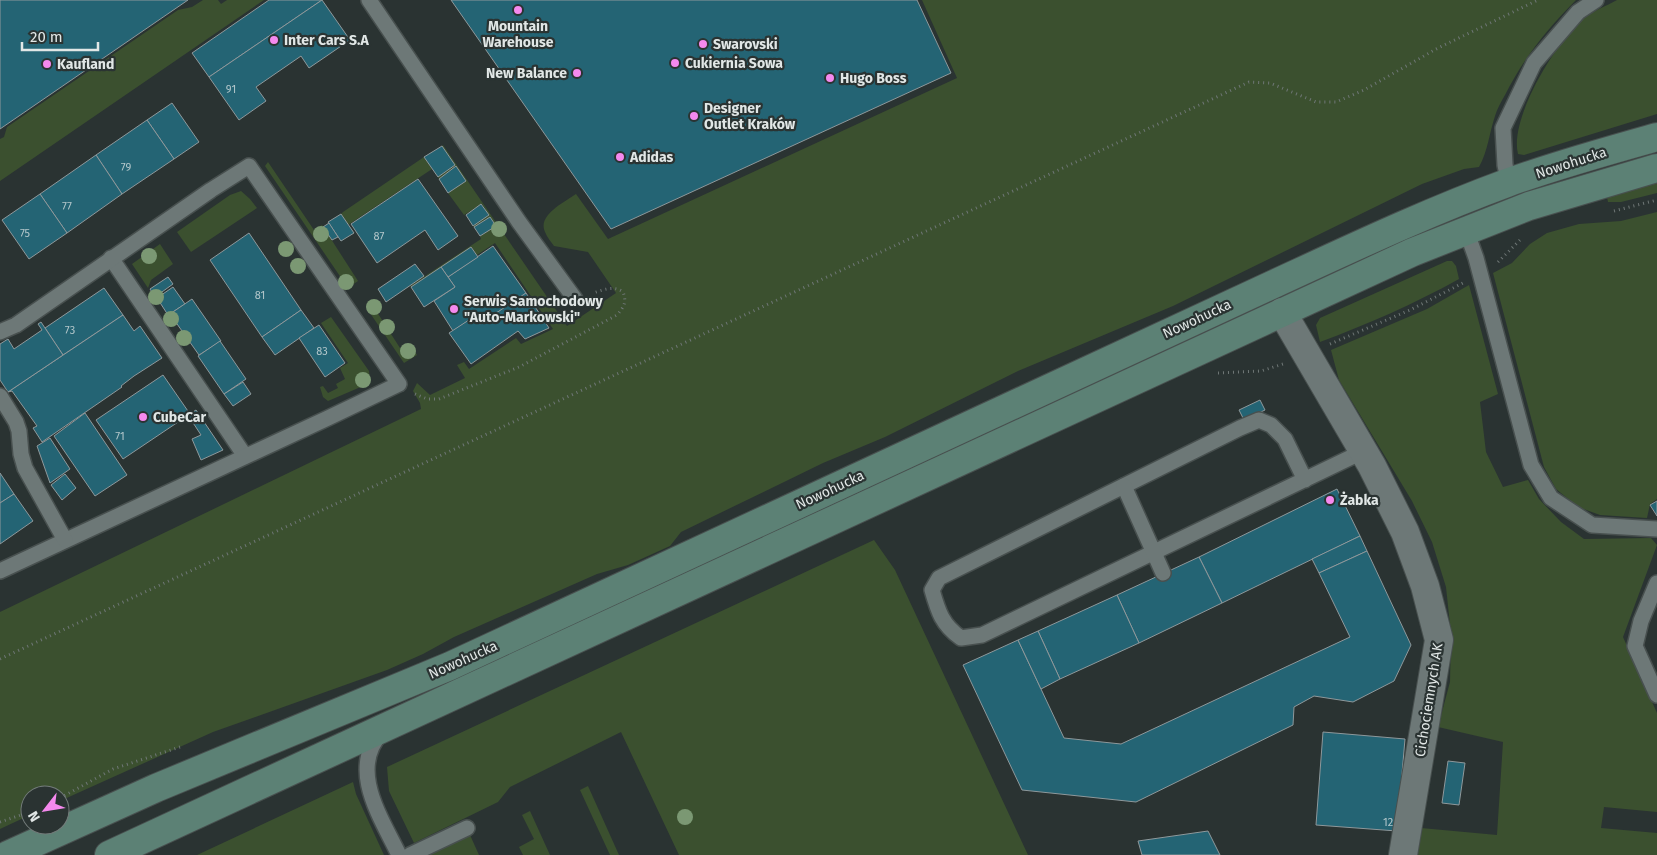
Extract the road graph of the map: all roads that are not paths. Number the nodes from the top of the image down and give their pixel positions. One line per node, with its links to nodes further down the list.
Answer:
1 (369, 0): 8 (lane)
2 (1596, 0): 5 (lane)
3 (1657, 137): 5 (main road, Nowohucka)
4 (1657, 168): 6 (main road, Nowohucka)
5 (1508, 183): 25 (main road, Nowohucka)
6 (1466, 230): 9 (main road, Nowohucka); 16 (lane)
7 (111, 258): 10 (lane); 13 (lane); 13 (lane)
8 (575, 299)
9 (1282, 312): 12 (street, Cichociemnych AK); 23 (main road, Nowohucka)
10 (0, 332)
11 (0, 396): 17 (lane)
12 (1364, 451): 14 (lane); 29 (street, Cichociemnych AK)
13 (246, 456): 17 (lane)
14 (1305, 480): 15 (lane); 18 (lane)
15 (1124, 486): 18 (lane); 18 (lane)
16 (1657, 529)
17 (65, 540): 19 (lane)
18 (1153, 552): 20 (lane)
19 (0, 571)
20 (1164, 573)
21 (1657, 582): 22 (lane)
22 (1657, 694)
23 (389, 726): 26 (main road, Nowohucka); 27 (lane)
24 (467, 828): 28 (lane)
25 (8, 855)
26 (109, 855)
27 (399, 855)
28 (410, 855)
29 (1404, 855)

